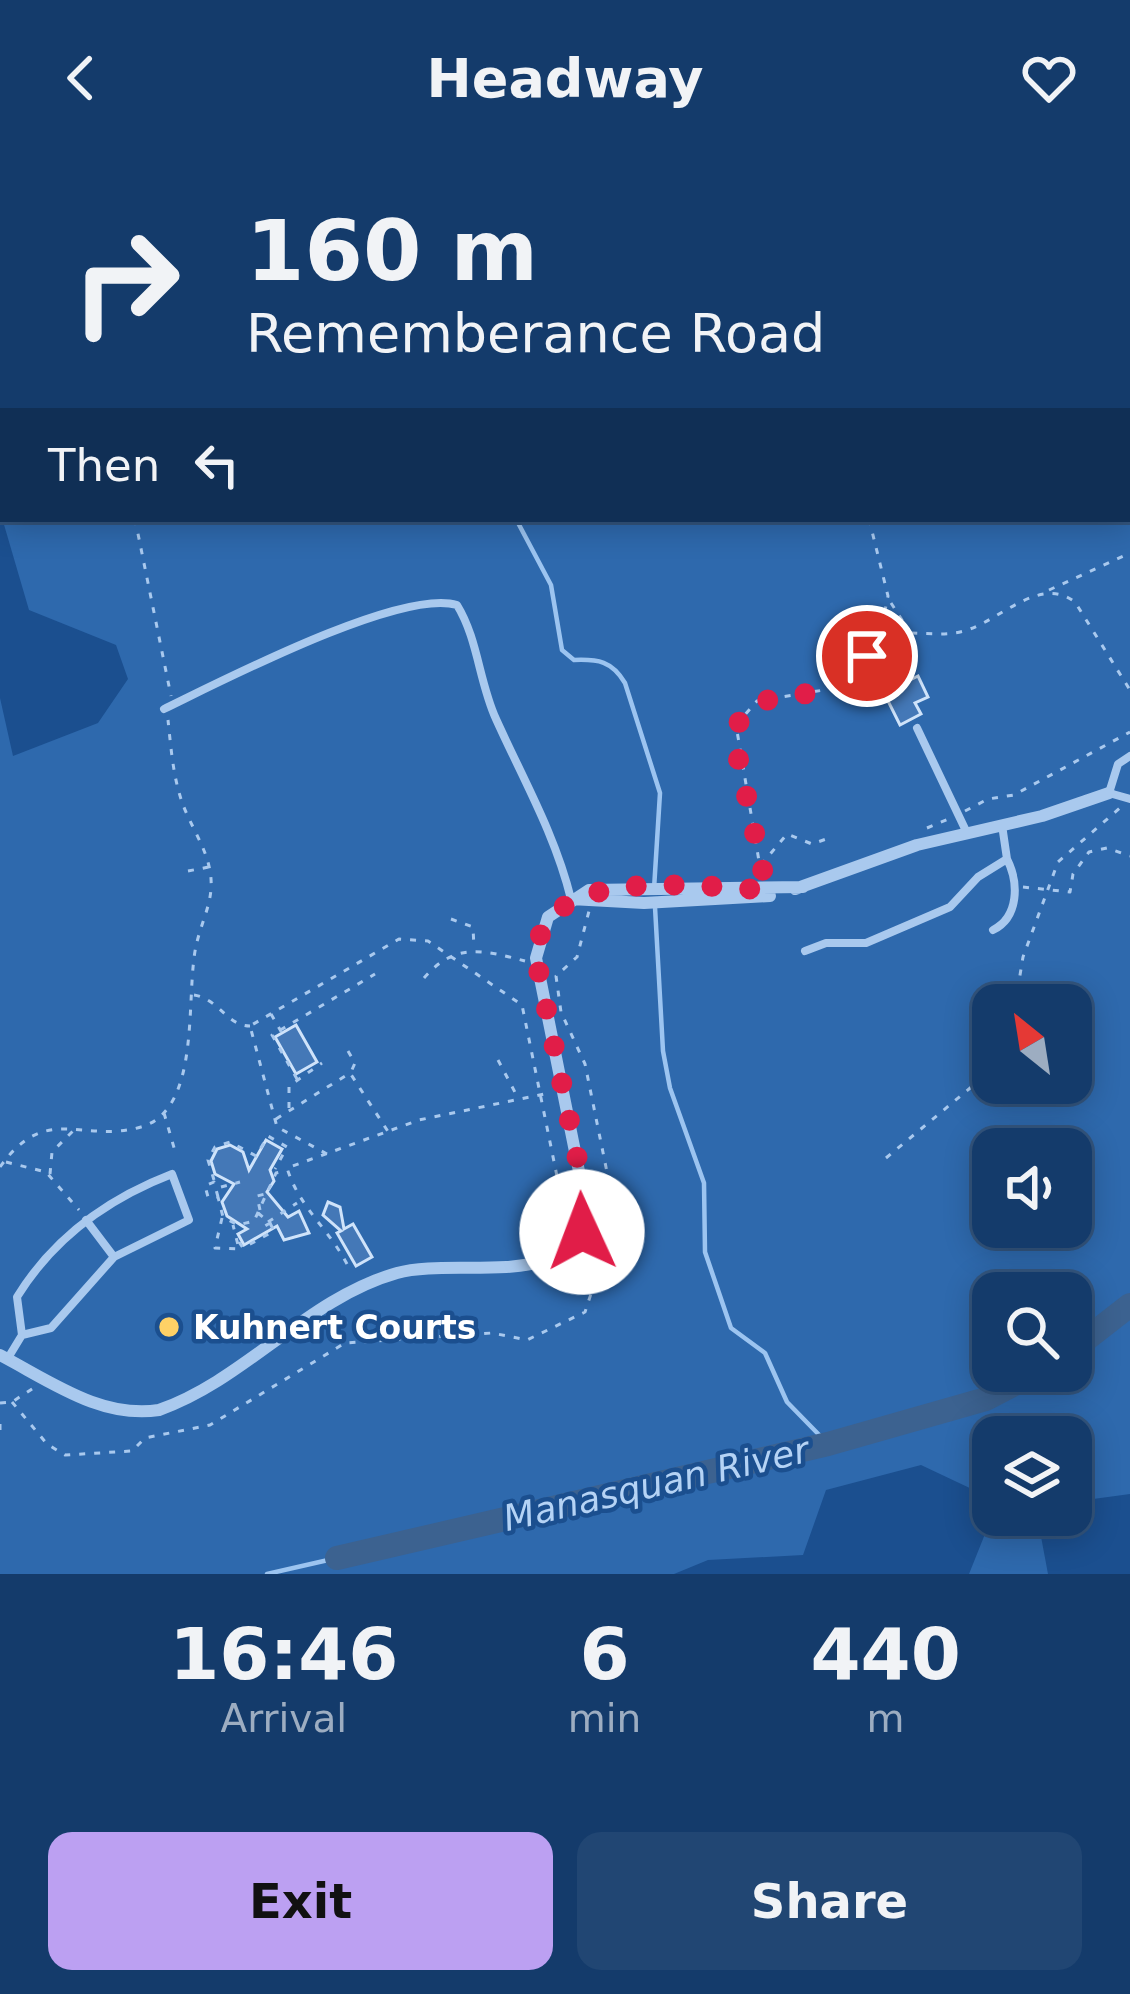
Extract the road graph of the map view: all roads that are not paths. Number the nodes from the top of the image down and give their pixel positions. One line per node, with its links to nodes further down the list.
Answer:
1 (164, 709): 11 (lane)
2 (917, 728): 7 (lane)
3 (1130, 756): 4 (lane)
4 (1109, 793): 5 (lane); 6 (street)
5 (1128, 800)
6 (1002, 825): 7 (street); 8 (lane)
7 (967, 832): 9 (street)
8 (1007, 859): 12 (lane); 13 (lane)
9 (803, 887): 10 (street); 10 (street)
10 (666, 896): 11 (street)
11 (571, 899): 17 (street)
12 (993, 930)
13 (805, 951)
14 (86, 1220): 15 (lane); 15 (lane); 16 (lane)
15 (114, 1257): 16 (lane)
16 (22, 1335): 17 (lane)
17 (4, 1357)

